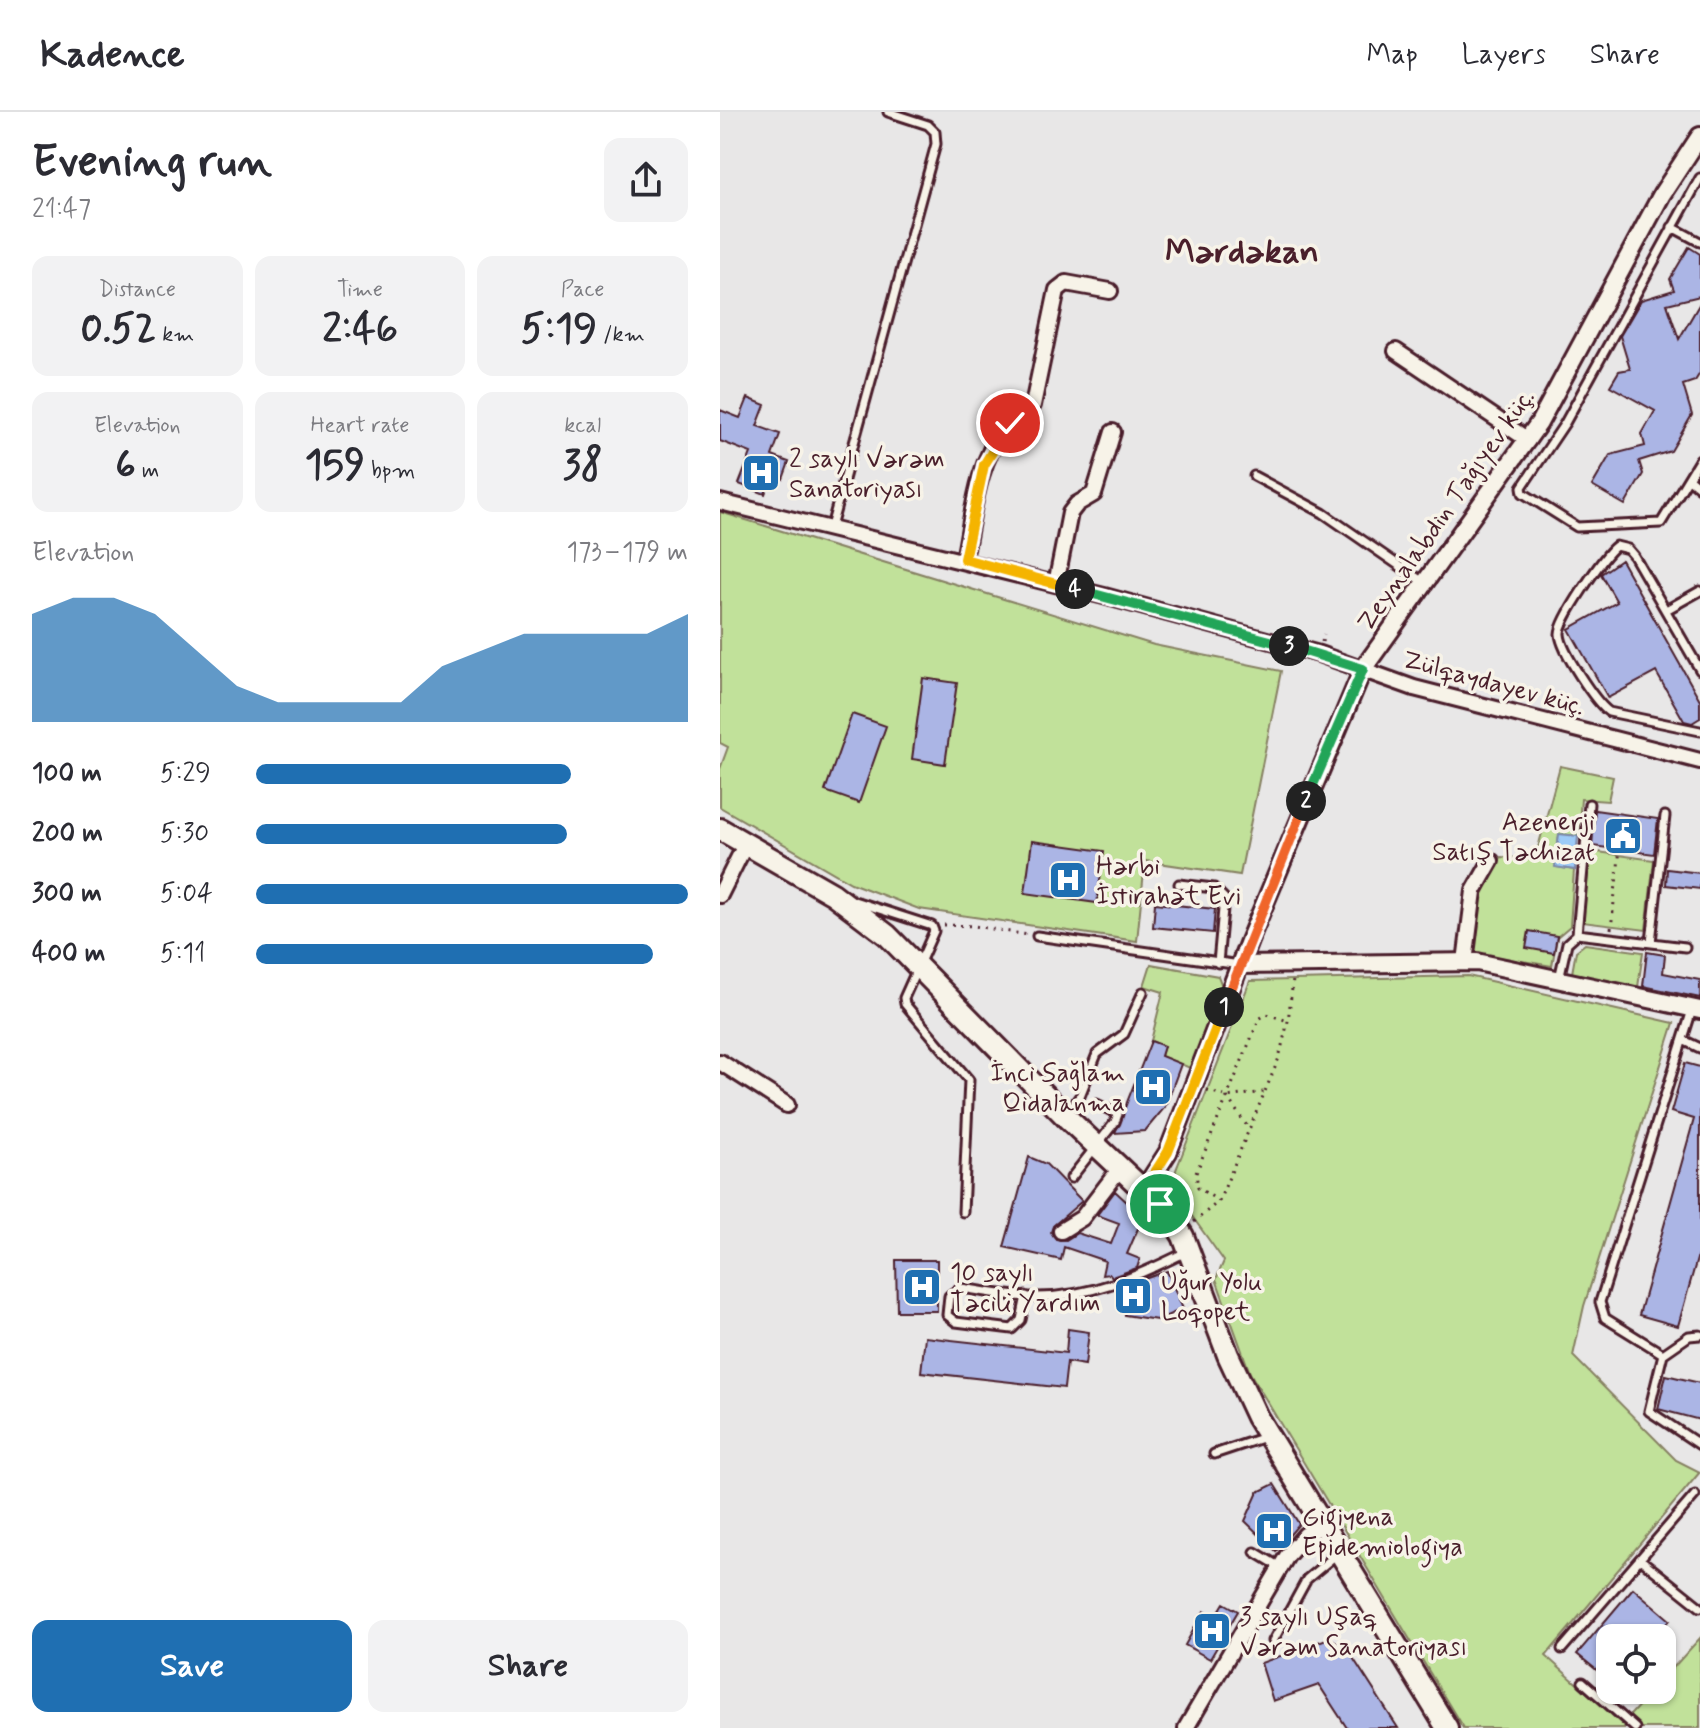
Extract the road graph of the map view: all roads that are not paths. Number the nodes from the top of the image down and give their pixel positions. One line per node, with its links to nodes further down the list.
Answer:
1 (888, 112): 15 (lane)
2 (1700, 136): 9 (street, Zeynalabdin Tağıyev küç.)
3 (1700, 178): 4 (lane)
4 (1672, 227): 5 (lane); 12 (lane)
5 (1700, 242)
6 (1110, 291): 16 (street)
7 (1396, 351): 9 (street)
8 (1113, 432): 18 (street)
9 (1528, 440): 17 (street, Zeynalabdin Tağıyev küç.)
10 (1700, 459): 12 (lane)
11 (1254, 476): 17 (lane)
12 (1689, 479): 13 (lane)
13 (1700, 488)
14 (720, 502): 15 (street, Zülqaydayev küç.)
15 (831, 527): 16 (street, Zülqaydayev küç.)
16 (964, 559): 18 (street, Zülqaydayev küç.)
17 (1423, 582): 21 (street, Zeynalabdin Tağıyev küç.)
18 (1056, 584): 21 (street, Zülqaydayev küç.)
19 (1700, 591): 20 (lane)
20 (1666, 610): 22 (lane); 23 (lane)
21 (1363, 669): 24 (street, Zülqaydayev küç.); 41 (street, Zeynalabdin Tağıyev küç.)
22 (1700, 670)
23 (1700, 731)
24 (1700, 761)
25 (1589, 804): 34 (lane)
26 (1665, 816): 36 (lane)
27 (720, 829): 28 (main road)
28 (746, 843): 30 (street); 32 (main road)
29 (1491, 861): 38 (street)
30 (726, 867): 33 (street)
31 (1179, 884): 39 (lane)
32 (833, 894): 40 (main road); 40 (lane)
33 (720, 895)
34 (1577, 934): 36 (lane); 42 (lane)
35 (1037, 936): 39 (lane)
36 (1651, 942): 37 (lane)
37 (1685, 947)
38 (1465, 962): 41 (street); 42 (street)
39 (1218, 963): 41 (lane)
40 (919, 965): 50 (main road); 55 (lane)
41 (1240, 965): 54 (street, Zeynalabdin Tağıyev küç.)
42 (1559, 979): 44 (street)
43 (1143, 992): 50 (lane)
44 (1696, 1009): 45 (lane)
45 (1683, 1040): 46 (lane); 60 (lane)
46 (1700, 1048)
47 (720, 1062): 49 (street)
48 (1097, 1104): 51 (lane)
49 (787, 1105)
50 (1065, 1116): 51 (main road)
51 (1097, 1146): 52 (main road); 53 (lane)
52 (1121, 1167): 54 (main road); 56 (street)
53 (1071, 1178)
54 (1145, 1188): 57 (main road)
55 (963, 1212)
56 (1061, 1231)
57 (1189, 1251): 58 (lane); 61 (main road)
58 (1026, 1296): 58 (lane)
59 (1700, 1335): 60 (lane)
60 (1663, 1354): 62 (lane)
61 (1267, 1437): 63 (lane); 65 (main road)
62 (1700, 1445)
63 (1214, 1454)
64 (1695, 1495): 68 (lane)
65 (1321, 1525): 67 (main road); 69 (street)
66 (1255, 1552): 69 (lane)
67 (1338, 1553): 71 (lane); 75 (main road)
68 (1640, 1559): 70 (lane); 72 (lane)
69 (1280, 1567): 74 (street)
70 (1700, 1607)
71 (1273, 1641)
72 (1562, 1649)
73 (1583, 1682): 76 (lane)
74 (1186, 1728)
75 (1447, 1728)
76 (1635, 1728)

